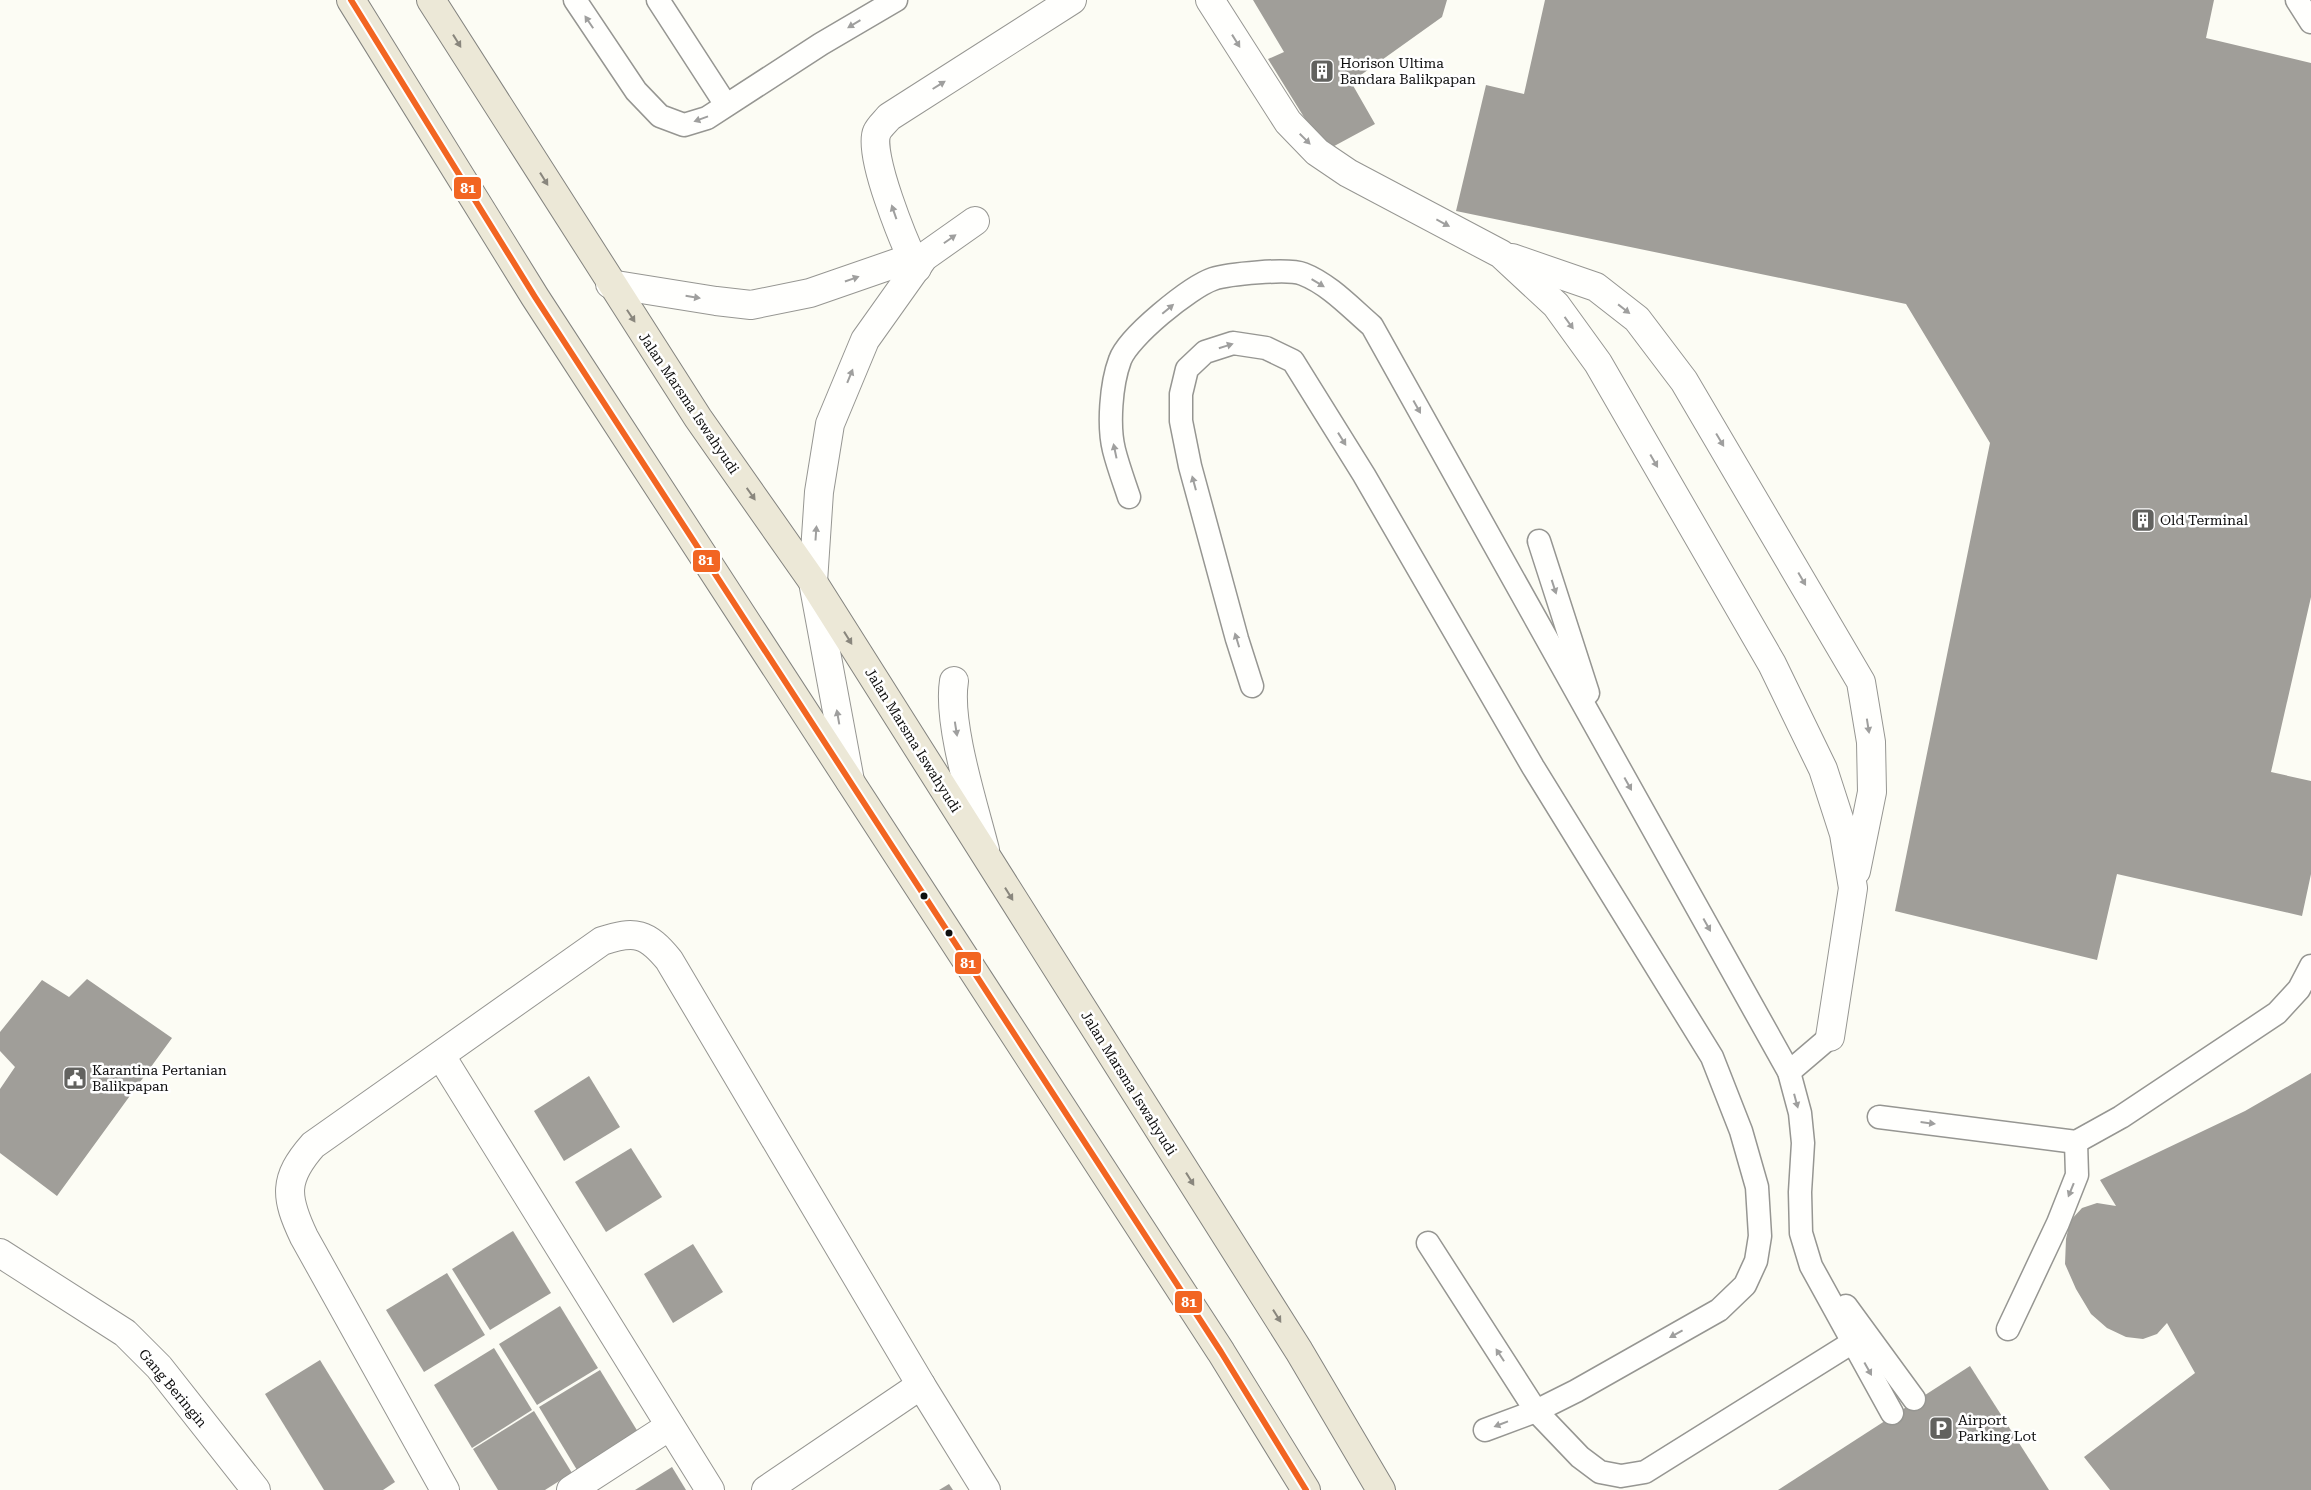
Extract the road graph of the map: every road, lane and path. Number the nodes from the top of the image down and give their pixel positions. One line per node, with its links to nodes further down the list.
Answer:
1 (351, 0): 21 (highway)
2 (431, 0): 14 (highway, Jalan Marsma Iswahyudi, one-way to 14)
3 (574, 0): 10 (lane, one-way to 3)
4 (658, 0): 10 (lane)
5 (896, 0): 10 (lane, one-way to 10)
6 (1072, 0): 13 (street, one-way to 6)
7 (1210, 0): 12 (street, one-way to 12)
8 (2297, 0): 9 (lane)
9 (2311, 22)
10 (726, 105)
11 (975, 221): 13 (street, one-way to 11)
12 (1501, 254): 23 (street, one-way to 23); 23 (street, one-way to 23)
13 (917, 261): 14 (street, one-way to 13); 17 (street, one-way to 13)
14 (610, 284): 17 (highway, Jalan Marsma Iswahyudi, one-way to 17)
15 (1129, 497): 20 (lane, one-way to 20)
16 (1539, 541): 20 (lane, one-way to 20)
17 (813, 582): 21 (street, one-way to 17); 22 (highway, Jalan Marsma Iswahyudi, one-way to 22)
18 (954, 681): 22 (street, one-way to 22)
19 (1252, 686): 37 (lane, one-way to 37)
20 (1604, 741): 27 (lane, one-way to 27)
21 (850, 782): 47 (highway)
22 (988, 860): 48 (highway, Jalan Marsma Iswahyudi, one-way to 48)
23 (1852, 888): 25 (street)
24 (2311, 966): 29 (lane)
25 (1830, 1037): 27 (lane)
26 (441, 1056): 35 (street); 39 (street); 42 (street)
27 (1789, 1072): 32 (lane, one-way to 32)
28 (1879, 1117): 29 (lane, one-way to 29)
29 (2076, 1142): 33 (lane, one-way to 33)
30 (1428, 1243): 37 (lane, one-way to 30)
31 (0, 1252): 41 (street, Gang Beringin)
32 (1811, 1266): 34 (lane); 36 (lane)
33 (2008, 1329)
34 (1853, 1342): 37 (lane); 38 (lane, one-way to 38)
35 (921, 1385): 45 (street); 46 (street)
36 (1914, 1399)
37 (1536, 1411): 40 (lane, one-way to 40)
38 (1892, 1413)
39 (670, 1426): 43 (street); 44 (street)
40 (1486, 1430)
41 (256, 1490)
42 (445, 1490)
43 (571, 1490)
44 (710, 1490)
45 (766, 1490)
46 (986, 1490)
47 (1306, 1490)
48 (1381, 1490)

